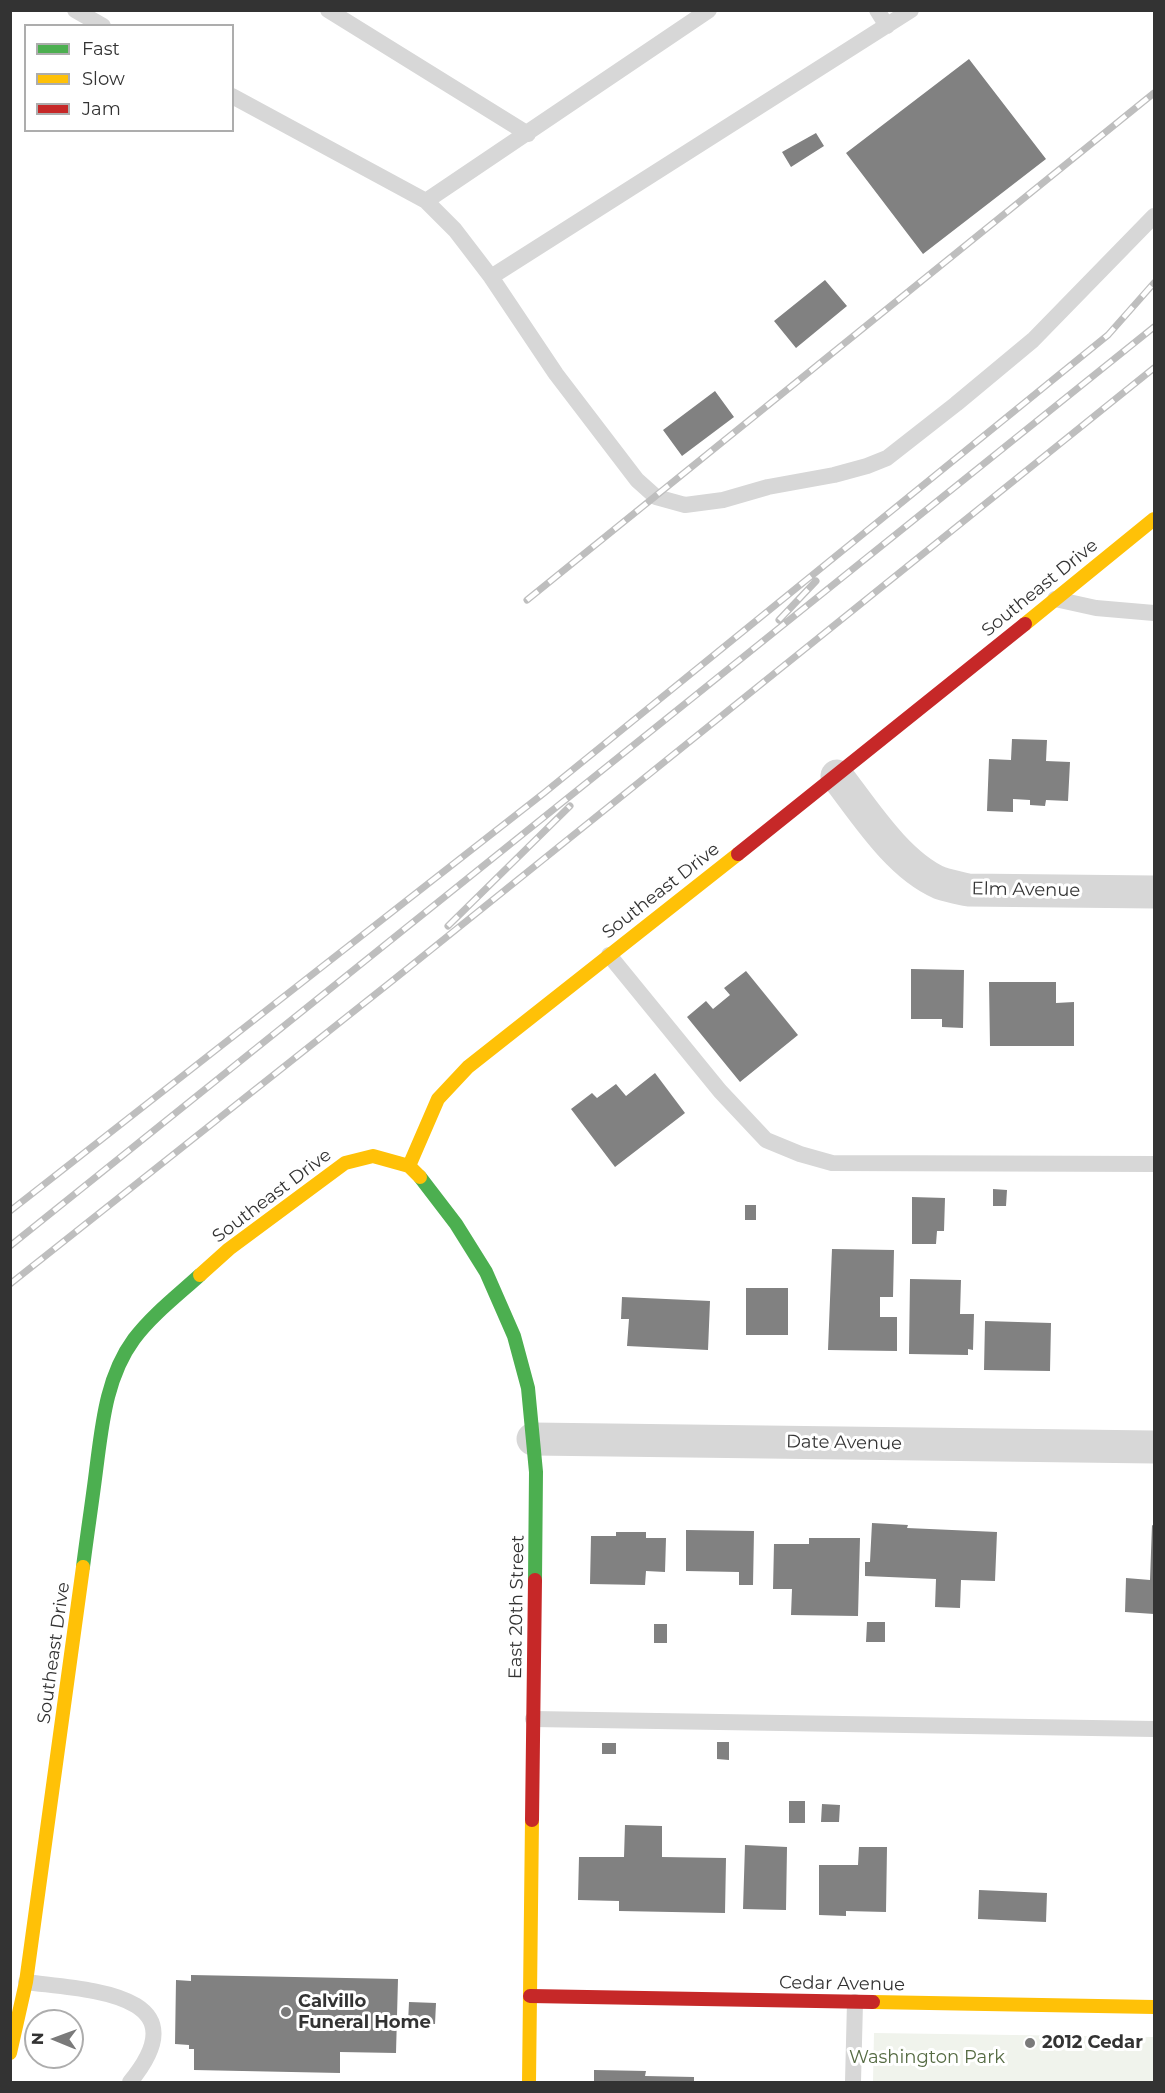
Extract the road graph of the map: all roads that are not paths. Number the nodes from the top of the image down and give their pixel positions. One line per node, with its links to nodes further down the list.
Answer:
1 (75, 10): 6 (lane)
2 (709, 10): 9 (lane)
3 (877, 10): 7 (lane)
4 (911, 10): 7 (lane)
5 (335, 12): 9 (lane)
6 (100, 24)
7 (887, 26): 12 (lane)
8 (234, 97): 10 (lane)
9 (528, 134): 10 (lane)
10 (426, 201): 12 (lane)
11 (1155, 216): 12 (lane)
12 (491, 277)
13 (1155, 519): 14 (street, Southeast Drive)
14 (1054, 599): 15 (lane); 16 (street, Southeast Drive)
15 (1155, 613)
16 (837, 776): 17 (street, Elm Avenue); 18 (street, Southeast Drive)
17 (1155, 892)
18 (609, 955): 19 (lane); 20 (street, Southeast Drive)
19 (1155, 1164)
20 (410, 1166): 21 (street, East 20th Street); 25 (street, Southeast Drive)
21 (533, 1439): 22 (street, Date Avenue); 23 (street, East 20th Street)
22 (1155, 1447)
23 (533, 1719): 24 (lane); 26 (street, East 20th Street)
24 (1155, 1728)
25 (26, 1982): 29 (street, Southeast Drive); 30 (lane)
26 (530, 1996): 27 (street, Cedar Avenue); 31 (street, East 20th Street)
27 (855, 2002): 28 (street, Cedar Avenue); 32 (lane)
28 (1155, 2007)
29 (10, 2053)
30 (130, 2082)
31 (528, 2082)
32 (853, 2082)

